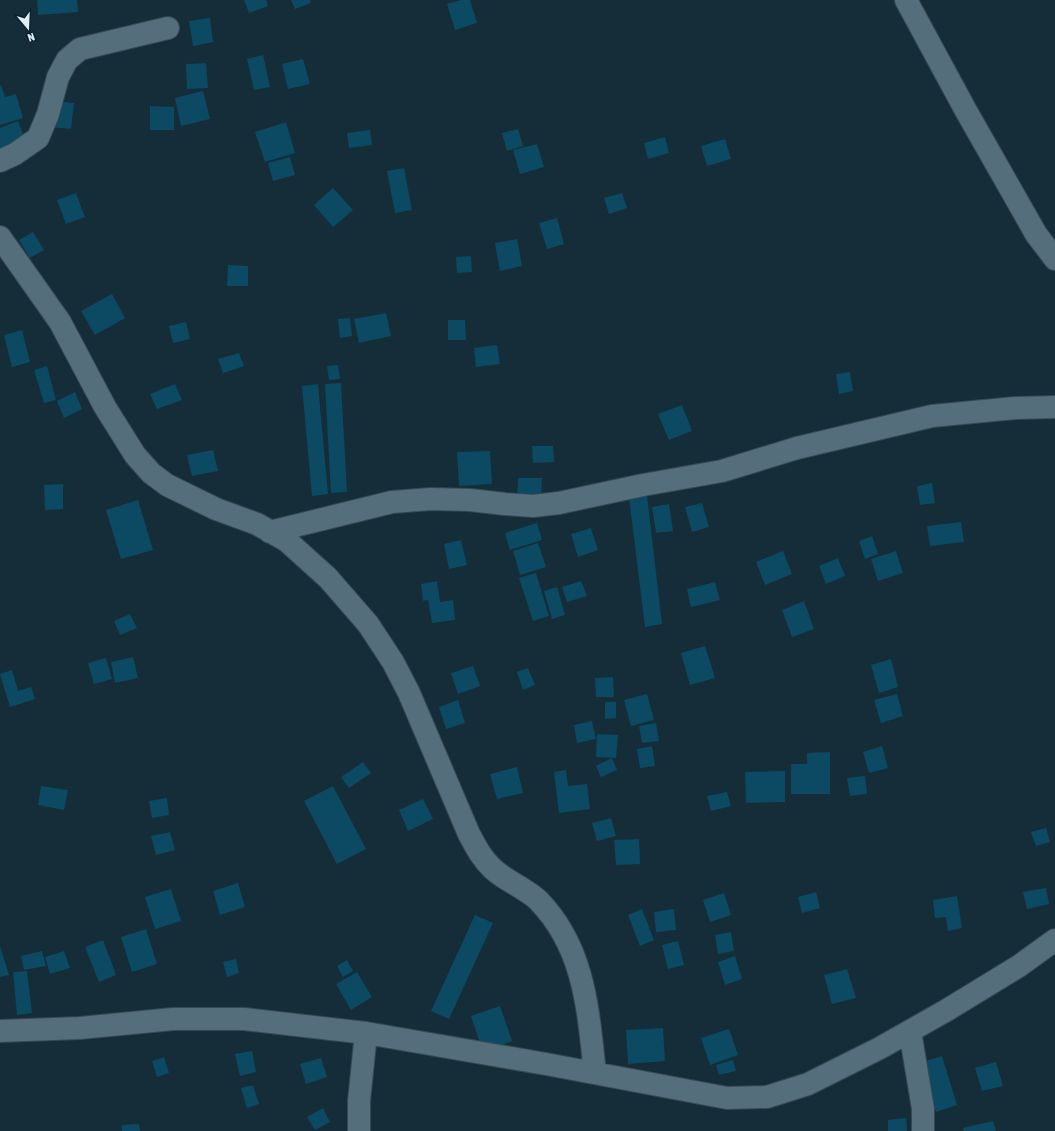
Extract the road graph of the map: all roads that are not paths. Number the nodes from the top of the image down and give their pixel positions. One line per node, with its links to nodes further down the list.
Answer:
1 (906, 0): 5 (street)
2 (168, 28): 3 (street)
3 (0, 161)
4 (0, 236): 7 (street)
5 (1055, 259)
6 (1055, 407): 7 (street)
7 (270, 532): 12 (street)
8 (1055, 940): 10 (street)
9 (0, 1031): 11 (street)
10 (910, 1032): 12 (street); 14 (street)
11 (366, 1033): 12 (street); 13 (street)
12 (595, 1073)
13 (359, 1131)
14 (924, 1131)

